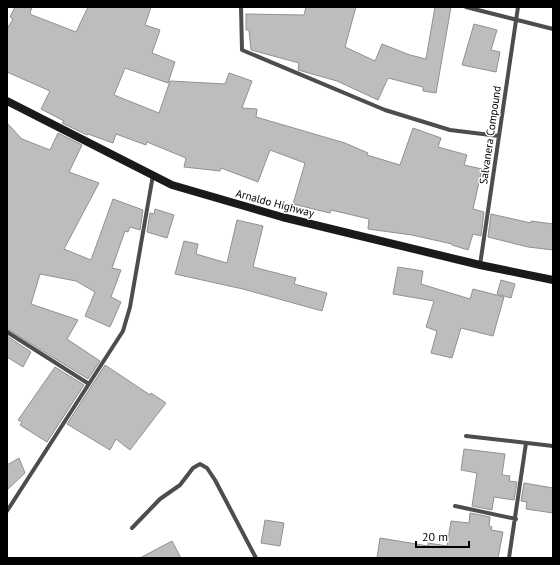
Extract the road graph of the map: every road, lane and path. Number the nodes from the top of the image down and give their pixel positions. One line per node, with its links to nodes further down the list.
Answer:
1 (240, 7): 7 (street)
2 (466, 7): 4 (street)
3 (518, 7): 4 (street, Salvanera Compound)
4 (515, 19): 5 (street); 7 (street, Salvanera Compound)
5 (553, 29)
6 (7, 100): 8 (main road, Arnaldo Highway)
7 (499, 136): 9 (street, Salvanera Compound)
8 (153, 175): 9 (main road, Arnaldo Highway); 12 (street)
9 (480, 265): 10 (main road, Arnaldo Highway)
10 (553, 280)
11 (7, 332): 12 (street)
12 (89, 384): 17 (street)
13 (466, 436): 14 (street)
14 (526, 443): 15 (street); 18 (street)
15 (553, 446)
16 (454, 506): 18 (street)
17 (7, 511)
18 (516, 519): 21 (street)
19 (132, 528): 20 (street)
20 (256, 558)
21 (510, 558)

